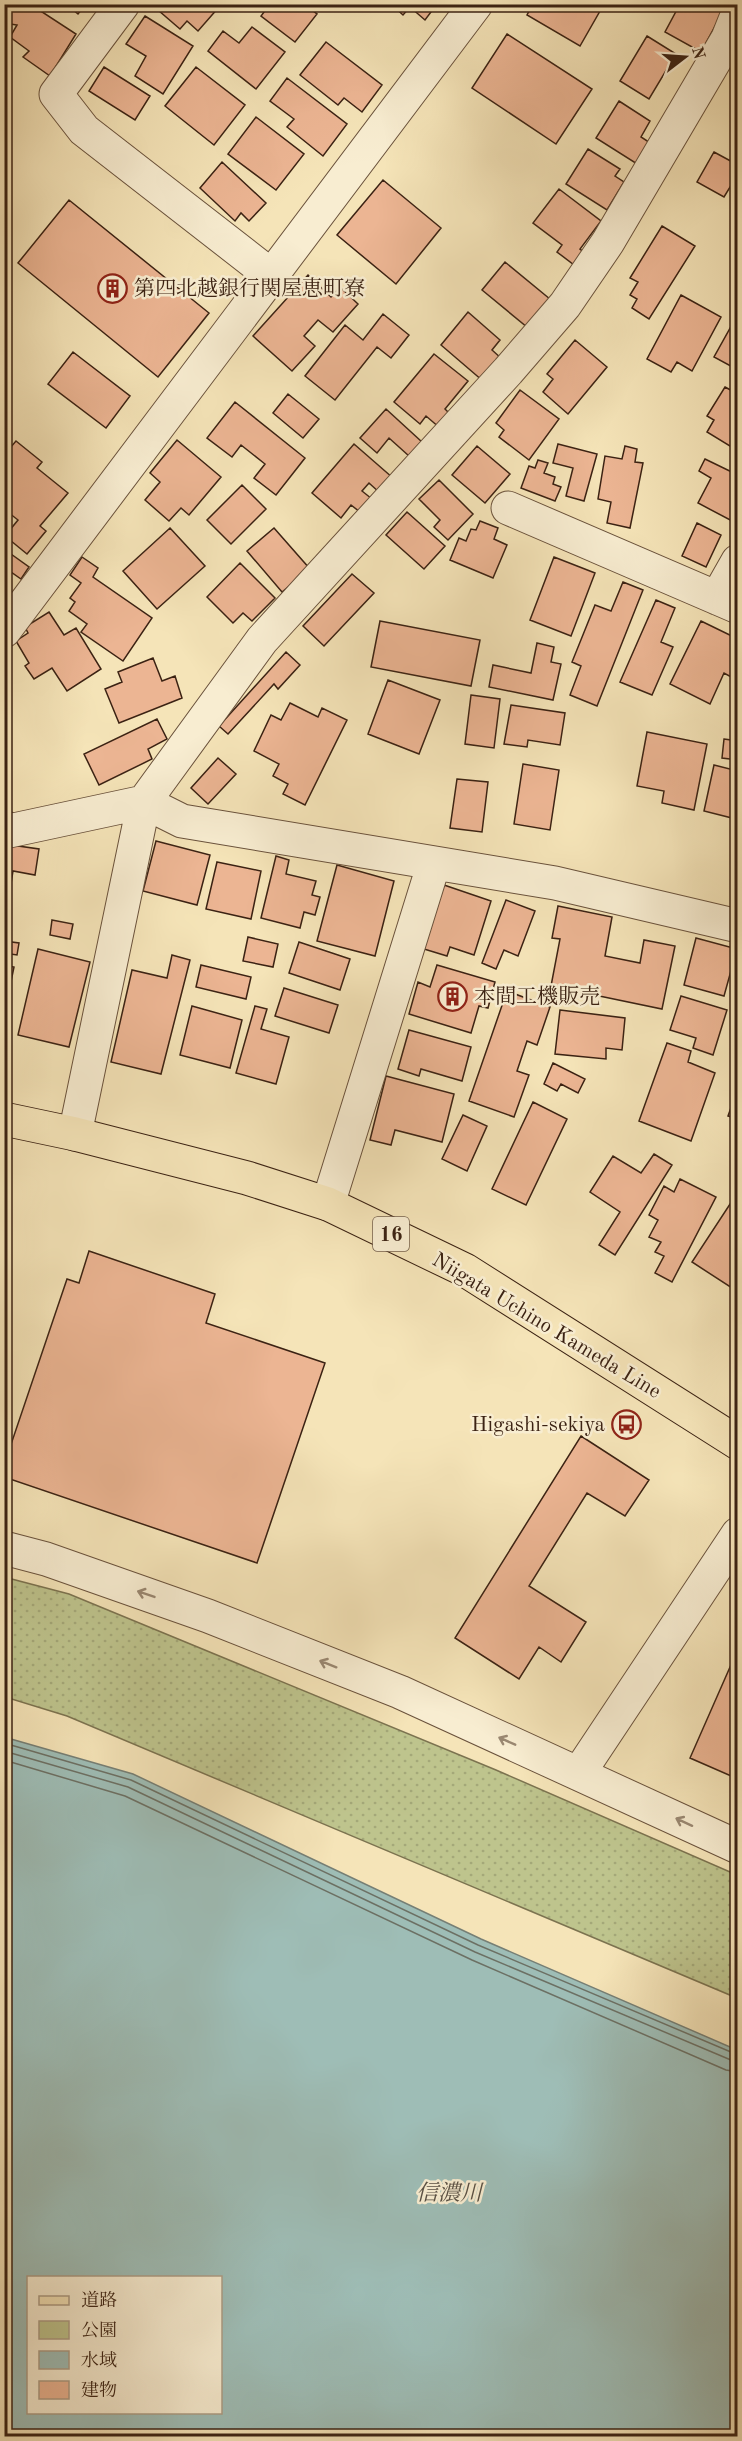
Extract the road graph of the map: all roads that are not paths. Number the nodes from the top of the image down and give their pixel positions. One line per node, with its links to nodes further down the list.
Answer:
1 (123, 4): 4 (street)
2 (476, 4): 4 (street)
3 (738, 13): 9 (street)
4 (273, 277): 8 (street)
5 (508, 508): 7 (street)
6 (738, 561): 7 (street)
7 (727, 603)
8 (4, 631)
9 (144, 802): 10 (street); 11 (street); 14 (street)
10 (4, 827)
11 (435, 863): 12 (street); 15 (street)
12 (738, 926)
13 (4, 1119): 14 (main road, Niigata Uchino Kameda Line / 16)
14 (75, 1134): 15 (main road, Niigata Uchino Kameda Line / 16)
15 (328, 1204): 16 (main road, Niigata Uchino Kameda Line / 16)
16 (738, 1443)
17 (738, 1534): 19 (street)
18 (4, 1548): 19 (street, one-way to 18)
19 (579, 1773): 20 (street, one-way to 19)
20 (738, 1847)

